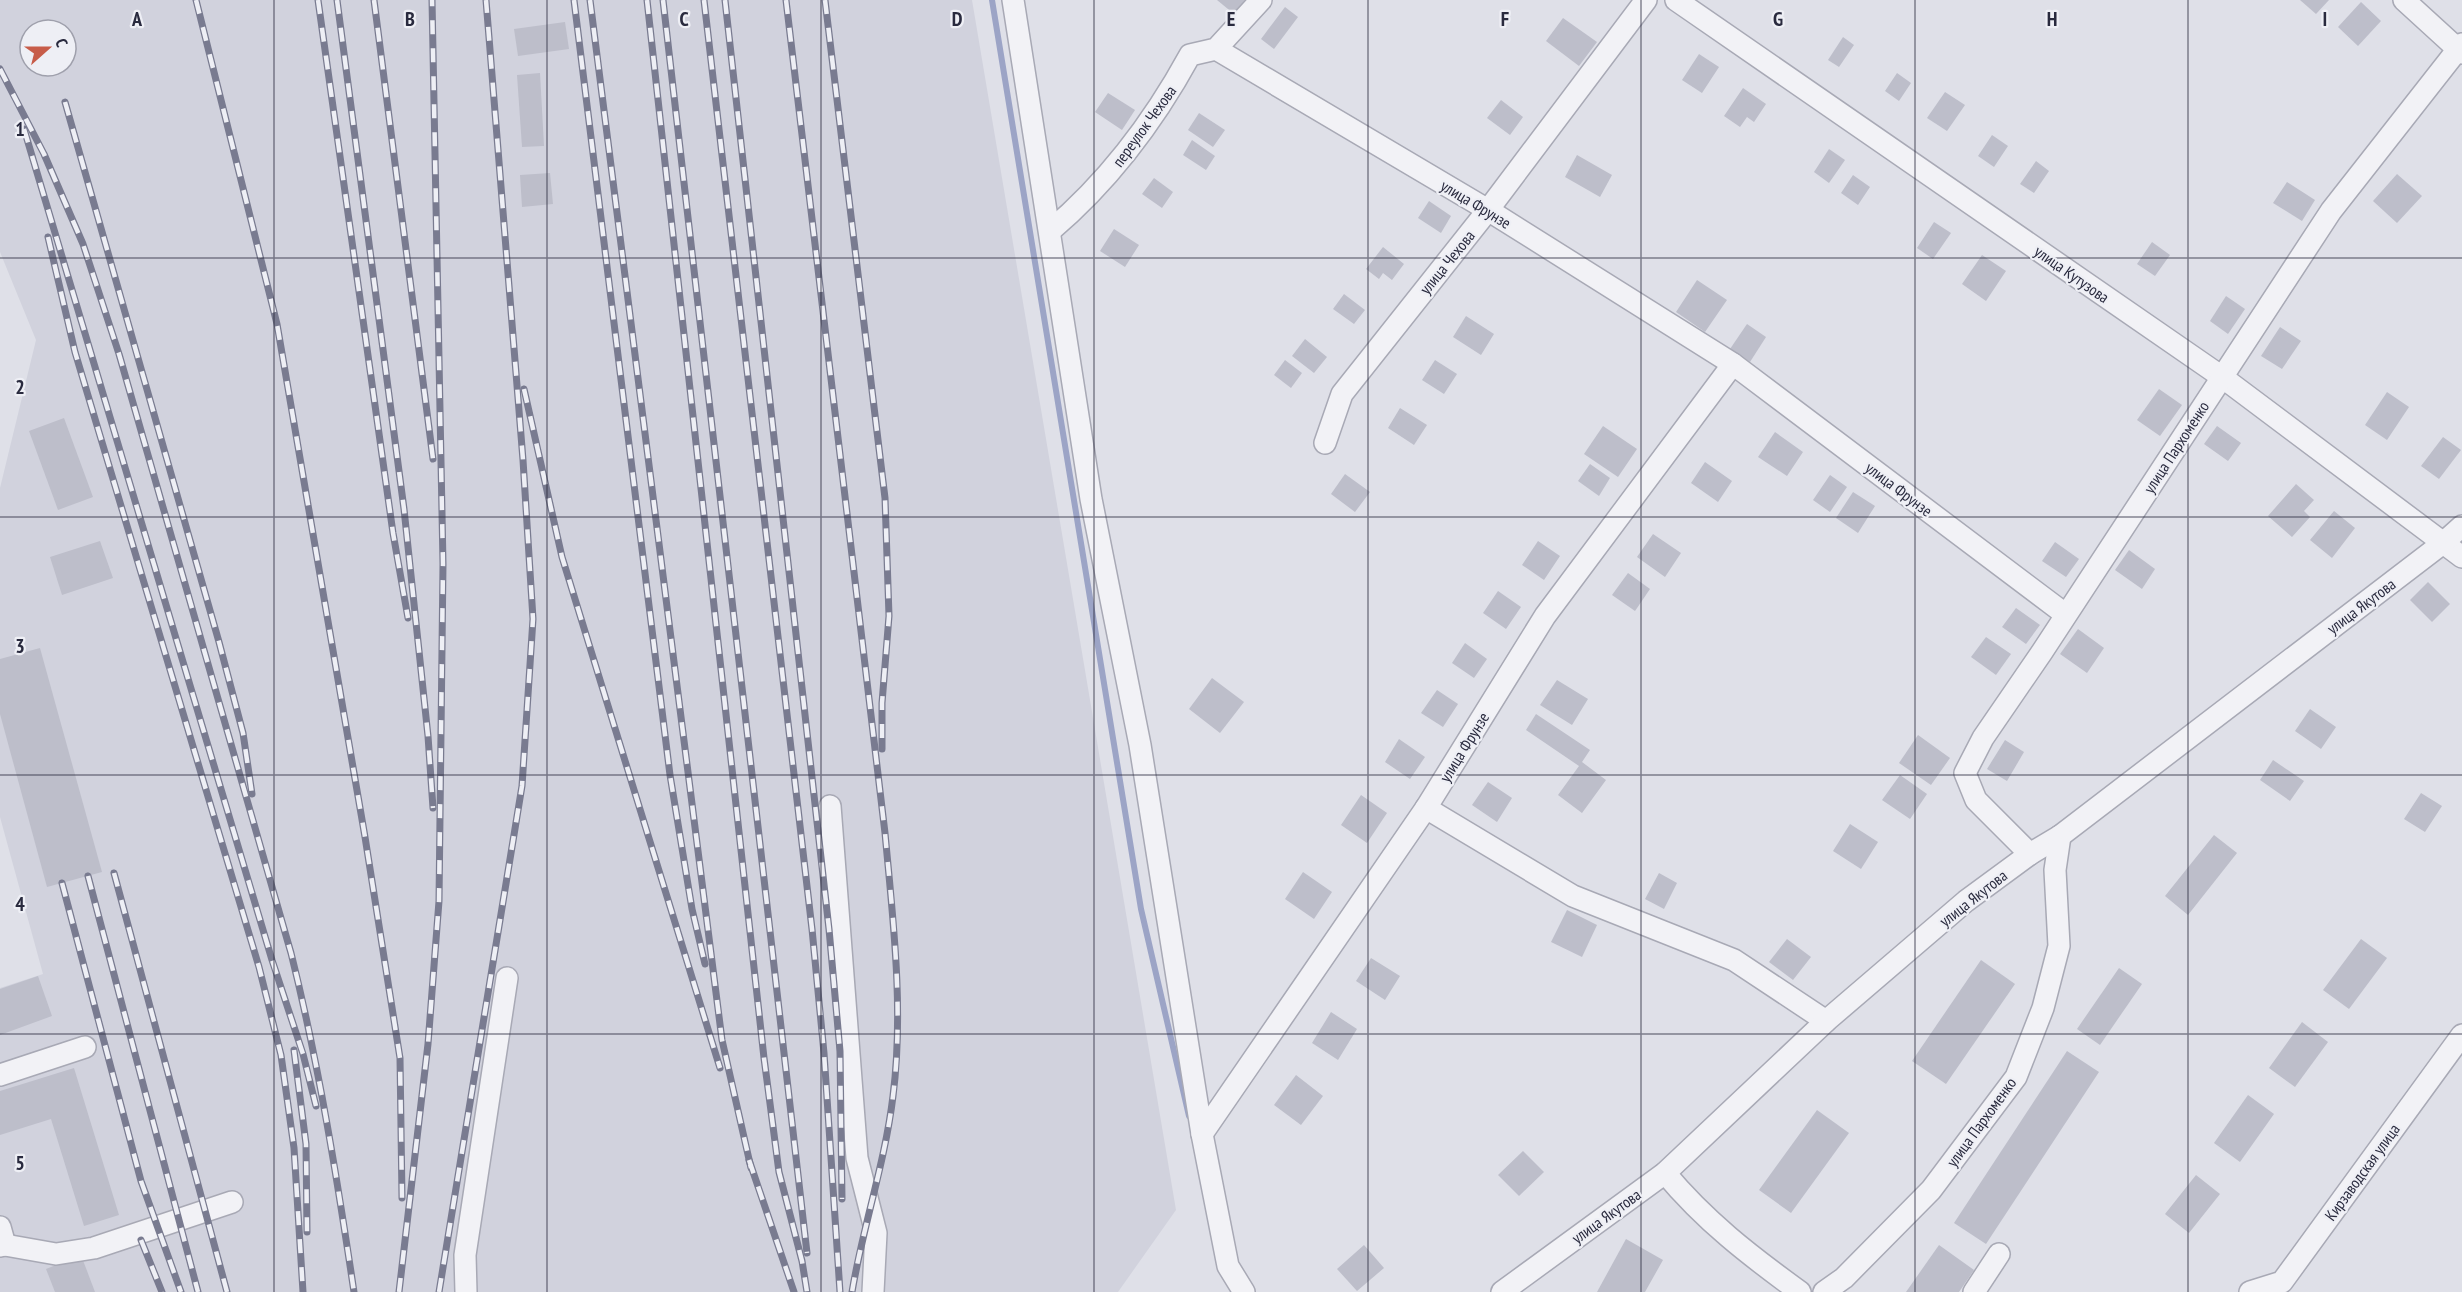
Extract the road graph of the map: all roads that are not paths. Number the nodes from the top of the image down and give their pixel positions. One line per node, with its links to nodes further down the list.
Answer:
1 (1013, 0): 9 (street)
2 (1262, 0): 6 (street, переулок Чехова)
3 (1646, 0): 8 (street, улица Чехова)
4 (1676, 0): 11 (street, улица Кутузова)
5 (2404, 0): 7 (street)
6 (1216, 49): 8 (street, улица Фрунзе); 9 (street, переулок Чехова)
7 (2461, 49): 11 (street, улица Пархоменко)
8 (1488, 210): 10 (street, улица Фрунзе); 12 (street, улица Чехова)
9 (1050, 231): 26 (street)
10 (1733, 364): 16 (street, улица Фрунзе); 18 (street, улица Фрунзе)
11 (2222, 377): 14 (street, улица Кутузова); 16 (street, улица Пархоменко)
12 (1325, 442)
13 (2462, 526): 14 (street, улица Якутова)
14 (2443, 543): 15 (street, улица Кутузова); 19 (street, улица Якутова)
15 (2462, 557)
16 (2066, 614): 20 (street, улица Пархоменко)
17 (830, 806): 33 (street)
18 (1426, 808): 22 (street); 26 (street, улица Фрунзе)
19 (2060, 836): 20 (street, улица Якутова); 37 (street, улица Пархоменко)
20 (2030, 854): 22 (street, улица Якутова)
21 (507, 978): 32 (street)
22 (1826, 1021): 27 (street, улица Якутова)
23 (2462, 1035): 31 (street, Кирзаводская улица)
24 (85, 1047): 25 (street)
25 (0, 1075)
26 (1202, 1134): 34 (street)
27 (1665, 1173): 35 (street, улица Якутова); 36 (street)
28 (232, 1203): 29 (street)
29 (2, 1239)
30 (1999, 1254): 38 (street)
31 (2280, 1287): 39 (street, Кирзаводская улица)
32 (466, 1292)
33 (873, 1292)
34 (1244, 1292)
35 (1502, 1292)
36 (1800, 1292)
37 (1824, 1292)
38 (1974, 1292)
39 (2250, 1292)

